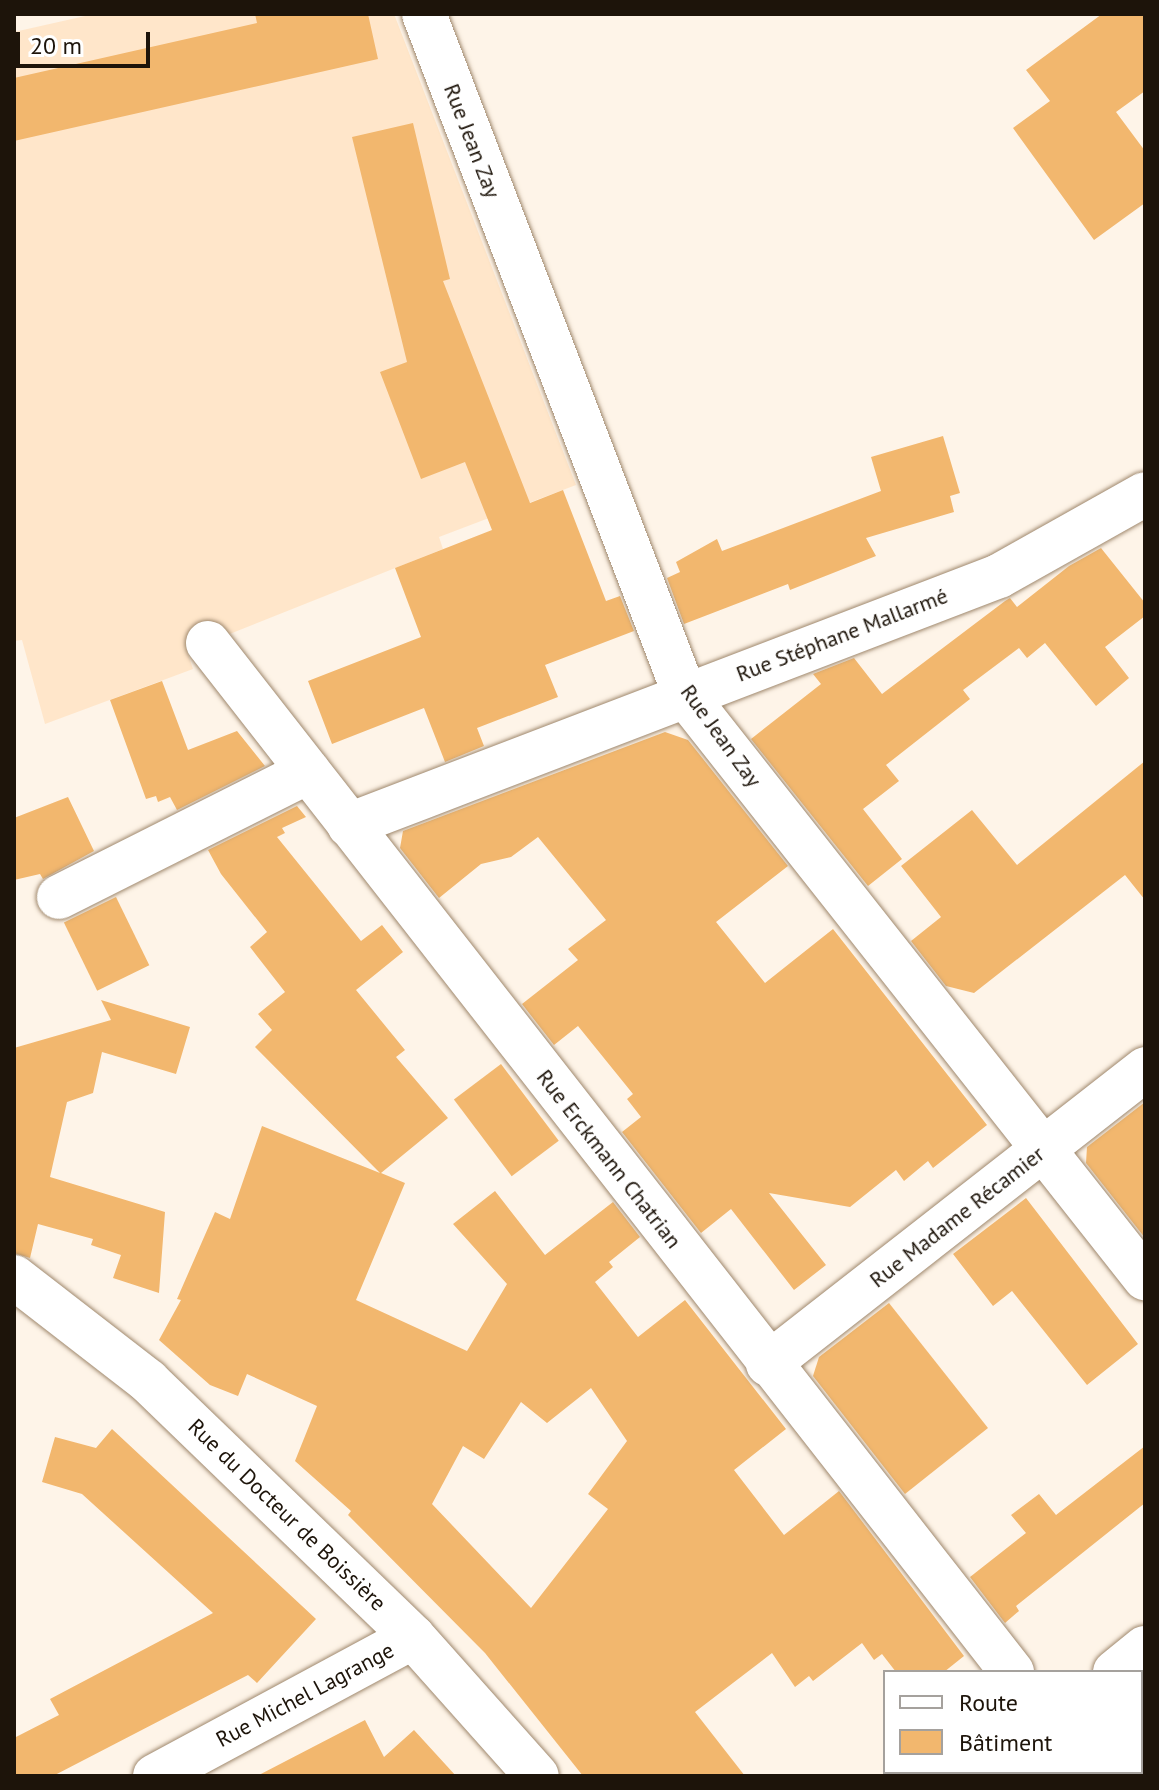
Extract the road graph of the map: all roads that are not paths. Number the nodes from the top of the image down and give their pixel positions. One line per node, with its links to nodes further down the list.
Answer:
1 (424, 14): 4 (street, Rue Jean Zay)
2 (1145, 494): 4 (street, Rue Stéphane Mallarmé)
3 (208, 643): 5 (street, Rue Erckmann Chatrian)
4 (685, 695): 6 (street, Rue Stéphane Mallarmé); 9 (street, Rue Jean Zay)
5 (308, 772): 6 (street, Rue Erckmann Chatrian); 7 (street)
6 (349, 825): 12 (street, Rue Erckmann Chatrian)
7 (59, 897)
8 (1145, 1069): 9 (street, Rue Madame Récamier)
9 (1043, 1149): 11 (street, Rue Jean Zay); 12 (street, Rue Madame Récamier)
10 (14, 1277): 13 (street, Rue du Docteur de Boissière)
11 (1145, 1278)
12 (768, 1364): 15 (street, Rue Erckmann Chatrian)
13 (413, 1637): 17 (street, Rue Michel Lagrange); 18 (street, Rue du Docteur de Boissière)
14 (1145, 1648): 16 (street)
15 (1010, 1670)
16 (1118, 1670)
17 (155, 1776)
18 (537, 1776)

